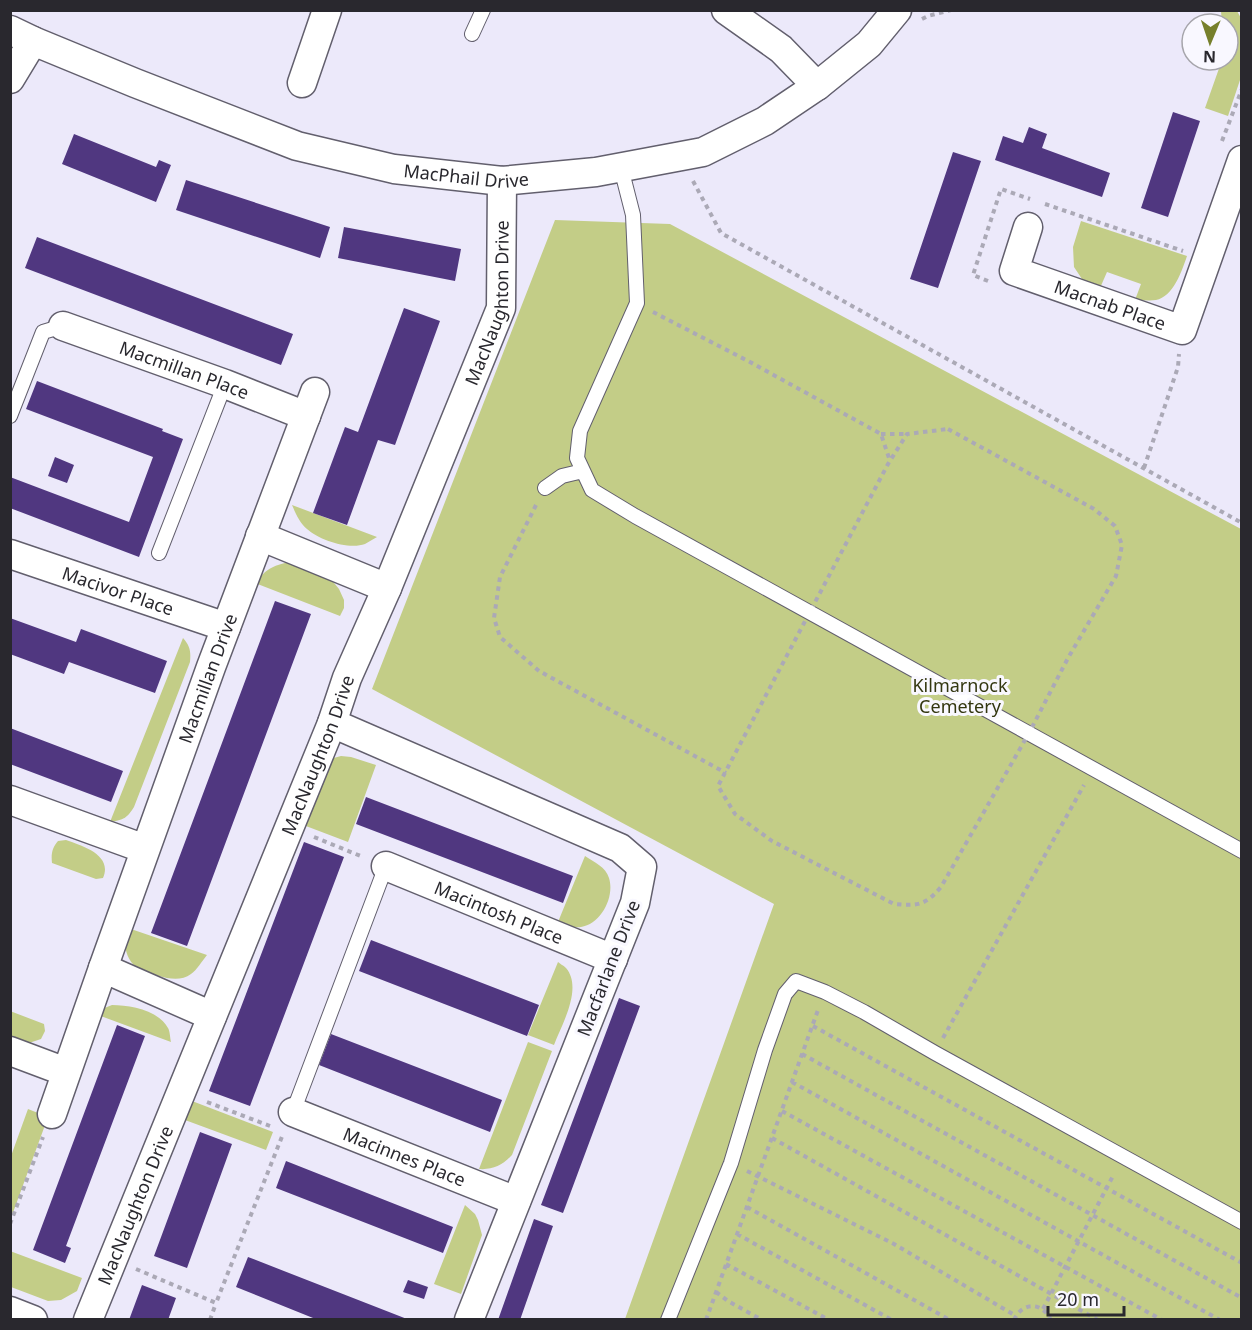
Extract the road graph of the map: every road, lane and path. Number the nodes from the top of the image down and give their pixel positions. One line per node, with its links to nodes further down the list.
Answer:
1 (327, 10): 8 (street)
2 (483, 10): 5 (lane)
3 (726, 10): 9 (street)
4 (897, 10): 9 (street, MacPhail Drive)
5 (472, 34)
6 (22, 36): 7 (street); 14 (street, MacPhail Drive)
7 (10, 79)
8 (302, 83)
9 (817, 86): 12 (street, MacPhail Drive)
10 (1242, 89): 11 (path)
11 (1232, 151): 21 (street, Macnab Place)
12 (681, 156): 13 (street, MacPhail Drive); 28 (path)
13 (621, 168): 14 (street, MacPhail Drive); 19 (lane)
14 (502, 181): 35 (street, MacNaughton Drive)
15 (1044, 204): 17 (path)
16 (1031, 214): 18 (path); 21 (street, Macnab Place)
17 (1185, 252)
18 (995, 283)
19 (637, 303): 25 (path); 29 (lane)
20 (63, 326): 22 (street, Macmillan Place); 24 (lane)
21 (1182, 330): 28 (path)
22 (225, 384): 23 (street, Macmillan Place); 33 (lane)
23 (310, 404): 32 (street, Macmillan Drive)
24 (10, 416)
25 (881, 434): 26 (path); 27 (path)
26 (907, 434)
27 (890, 461)
28 (1144, 468): 31 (path)
29 (583, 471): 30 (lane); 38 (lane)
30 (545, 488): 39 (path)
31 (1242, 523)
32 (260, 536): 35 (street); 36 (street, Macmillan Drive)
33 (159, 553)
34 (10, 554): 36 (street, Macivor Place)
35 (387, 588): 37 (street, MacNaughton Drive)
36 (226, 627): 42 (street, Macmillan Drive)
37 (332, 723): 41 (street, MacNaughton Drive); 45 (street, Macfarlane Drive)
38 (1093, 769): 43 (lane); 51 (path)
39 (726, 772)
40 (10, 800): 42 (street)
41 (289, 828): 44 (path); 48 (street, MacNaughton Drive)
42 (146, 849): 46 (street, Macmillan Drive)
43 (1242, 850)
44 (386, 866): 45 (street, Macintosh Place); 58 (lane)
45 (612, 959): 64 (street, Macfarlane Drive)
46 (103, 968): 48 (street); 53 (street, Macmillan Drive)
47 (825, 992): 49 (path); 51 (lane); 61 (lane)
48 (212, 1016): 55 (street, MacNaughton Drive)
49 (813, 1026): 52 (path); 63 (path)
50 (10, 1051): 53 (street)
51 (935, 1053): 60 (lane)
52 (802, 1054): 54 (path); 66 (path)
53 (66, 1072): 57 (street, Macmillan Drive)
54 (792, 1082): 56 (path); 70 (path)
55 (182, 1092): 58 (path); 71 (street, MacNaughton Drive)
56 (782, 1111): 59 (path); 74 (path)
57 (52, 1114): 68 (path)
58 (289, 1122): 64 (street, Macinnes Place); 78 (path)
59 (772, 1138): 62 (path); 76 (path)
60 (1124, 1157): 63 (path); 67 (lane)
61 (731, 1163): 62 (path); 86 (lane)
62 (758, 1176): 65 (path); 81 (path)
63 (1107, 1188): 66 (path); 72 (path)
64 (516, 1201): 85 (street, Macfarlane Drive)
65 (747, 1207): 69 (path); 91 (path)
66 (1092, 1216): 70 (path); 77 (path)
67 (1242, 1222)
68 (10, 1224)
69 (737, 1234): 73 (path); 90 (path)
70 (1079, 1241): 74 (path); 95 (path)
71 (113, 1259): 78 (path); 84 (street, MacNaughton Drive)
72 (1242, 1263)
73 (726, 1264): 75 (path); 89 (path)
74 (1066, 1266): 76 (path); 94 (path)
75 (716, 1292): 87 (path); 88 (path)
76 (1051, 1293): 79 (path); 93 (path)
77 (1242, 1298)
78 (216, 1303): 82 (path)
79 (1043, 1308): 81 (path); 92 (path)
80 (10, 1311): 83 (street)
81 (1015, 1318)
82 (212, 1319)
83 (33, 1320)
84 (88, 1320)
85 (469, 1320)
86 (668, 1320)
87 (706, 1320)
88 (762, 1320)
89 (829, 1320)
90 (892, 1320)
91 (950, 1320)
92 (1051, 1320)
93 (1098, 1320)
94 (1162, 1320)
95 (1220, 1320)

